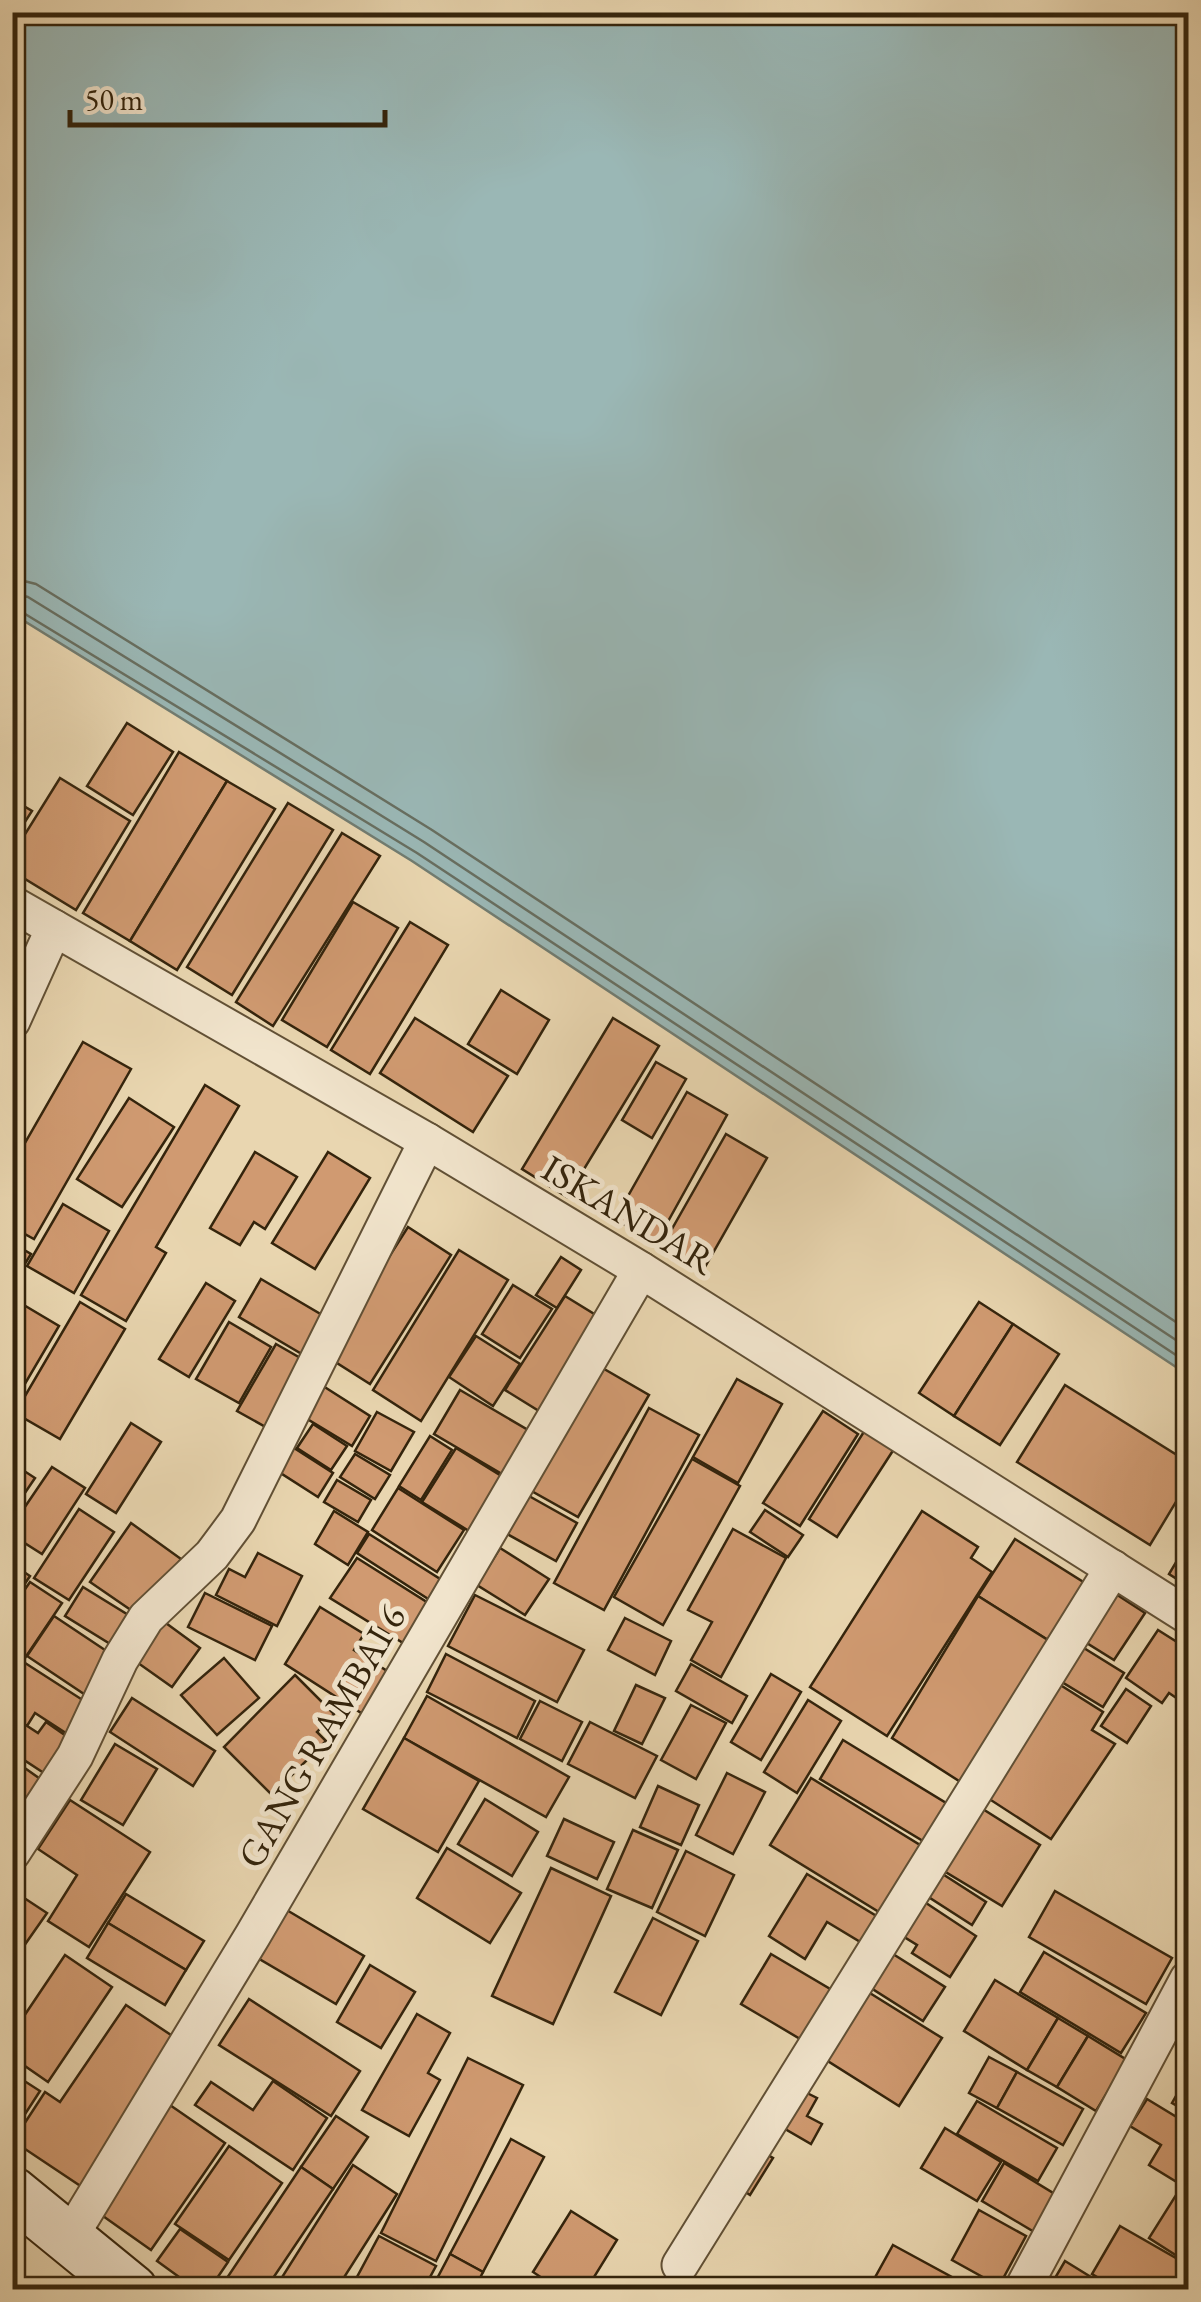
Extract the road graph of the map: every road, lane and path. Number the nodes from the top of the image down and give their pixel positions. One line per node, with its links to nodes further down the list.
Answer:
1 (12, 904): 2 (street, ISKANDAR)
2 (54, 928): 3 (street); 4 (street, ISKANDAR)
3 (12, 1021)
4 (427, 1141): 5 (street, ISKANDAR); 8 (street)
5 (641, 1270): 6 (street, ISKANDAR); 11 (street, GANG RAMBAI 6)
6 (1113, 1568): 7 (street, ISKANDAR); 12 (street)
7 (1188, 1616)
8 (12, 1853)
9 (1188, 1979): 14 (street)
10 (12, 2192): 11 (street)
11 (68, 2240): 13 (street)
12 (680, 2265)
13 (132, 2290)
14 (1022, 2290)

